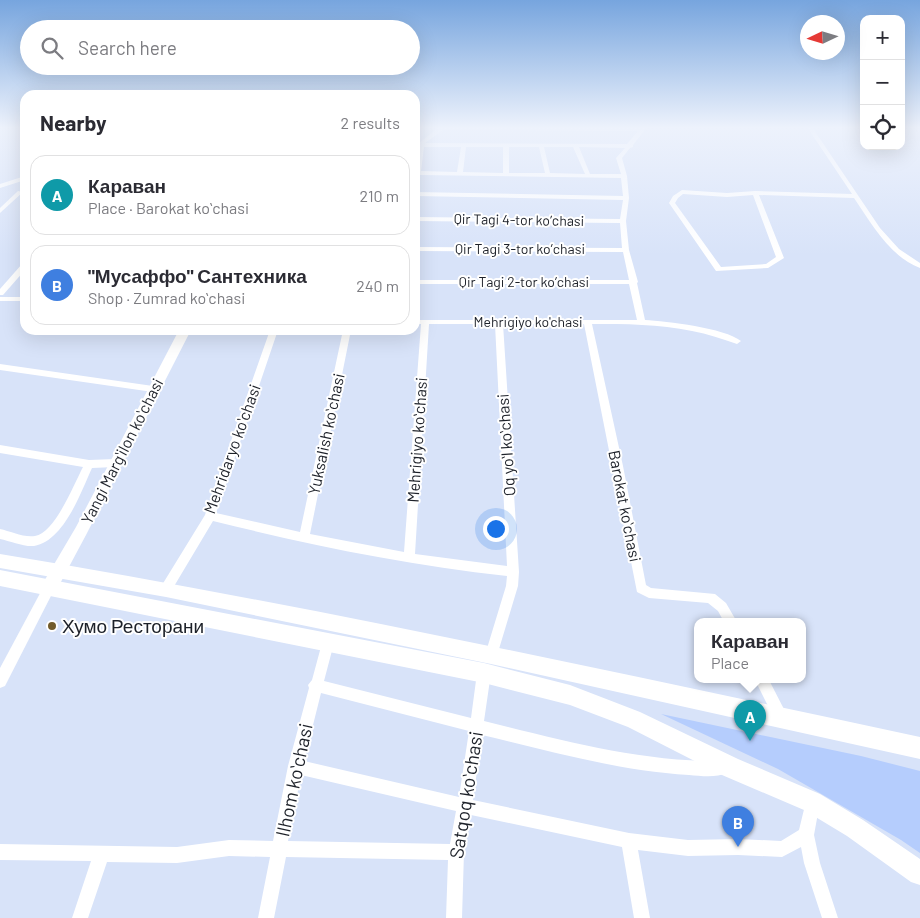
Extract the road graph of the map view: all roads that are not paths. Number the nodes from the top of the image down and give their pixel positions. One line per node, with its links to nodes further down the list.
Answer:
1 (461, 170): 8 (street)
2 (506, 170): 9 (street)
3 (547, 170): 10 (street)
4 (586, 170): 11 (street)
5 (622, 170): 12 (street)
6 (839, 170): 18 (street)
7 (420, 173): 8 (street)
8 (460, 174): 9 (street)
9 (506, 174): 10 (street)
10 (548, 174): 11 (street)
11 (588, 175): 12 (street)
12 (624, 176): 19 (street)
13 (20, 180): 14 (street)
14 (0, 186)
15 (20, 192): 20 (street)
16 (755, 193): 16 (street); 18 (street)
17 (420, 194): 19 (street)
18 (856, 196): 25 (street)
19 (626, 198): 22 (street)
20 (0, 211)
21 (420, 219): 22 (street, Qir Tagi 4-tor koʼchasi)
22 (623, 221): 24 (street)
23 (420, 249): 24 (street, Qir Tagi 3-tor koʼchasi)
24 (626, 250): 28 (street)
25 (920, 266)
26 (20, 271): 29 (street)
27 (420, 282): 28 (street, Qir Tagi 2-tor koʼchasi)
28 (634, 282): 35 (street)
29 (0, 293)
30 (0, 298): 31 (street)
31 (20, 299)
32 (499, 321): 33 (street, Mehrigiyo ko'chasi); 34 (street, Mehrigiyo ko'chasi); 51 (street, Oq yoʻl koʻchasi)
33 (420, 322)
34 (587, 322): 35 (street, Mehrigiyo ko'chasi); 55 (street, Barokat koʻchasi)
35 (641, 322): 40 (street, Mehrigiyo ko'chasi)
36 (181, 335): 42 (main road, Yangi Margʻilon koʻchasi)
37 (272, 335): 46 (street, Mehridaryo koʻchasi)
38 (346, 335): 48 (street, Yuksalish koʻchasi)
39 (419, 335): 49 (street, Mehrigiyo koʻchasi)
40 (737, 341)
41 (0, 367): 42 (street)
42 (153, 389): 44 (main road, Yangi Margʻilon koʻchasi)
43 (0, 449): 45 (street)
44 (115, 463): 45 (street); 53 (main road, Yangi Margʻilon koʻchasi)
45 (89, 464): 47 (street)
46 (210, 516): 48 (street); 54 (street, Mehridaryo koʻchasi)
47 (0, 534)
48 (304, 538): 49 (street)
49 (409, 558): 51 (street)
50 (0, 561): 53 (main road)
51 (513, 572): 57 (street, Oq yoʻl koʻchasi)
52 (0, 578): 53 (main road)
53 (53, 580): 54 (main road); 56 (main road); 58 (street, Yangi Margʻilon koʻchasi)
54 (166, 590): 57 (main road)
55 (729, 618)
56 (328, 642): 57 (main road); 60 (street, Ilhom koʻchasi)
57 (488, 664): 61 (main road); 62 (street, Satqoq koʻchasi); 65 (main road)
58 (0, 681)
59 (764, 683): 61 (street)
60 (315, 685): 62 (street); 64 (street, Ilhom koʻchasi)
61 (781, 717): 63 (main road)
62 (477, 727): 65 (street); 67 (street, Satqoq koʻchasi)
63 (920, 748)
64 (295, 766): 67 (street); 70 (street, Ilhom koʻchasi)
65 (730, 767): 66 (main road)
66 (812, 802): 68 (street); 74 (main road)
67 (465, 806): 69 (street); 72 (street, Satqoq koʻchasi)
68 (806, 834): 69 (street); 79 (street)
69 (629, 842): 78 (street)
70 (279, 849): 72 (street); 73 (street); 76 (street, Ilhom koʻchasi)
71 (0, 852): 73 (street)
72 (456, 852): 77 (street, Satqoq koʻchasi)
73 (102, 854): 75 (street)
74 (920, 873)
75 (80, 918)
76 (266, 918)
77 (454, 918)
78 (642, 918)
79 (830, 918)

